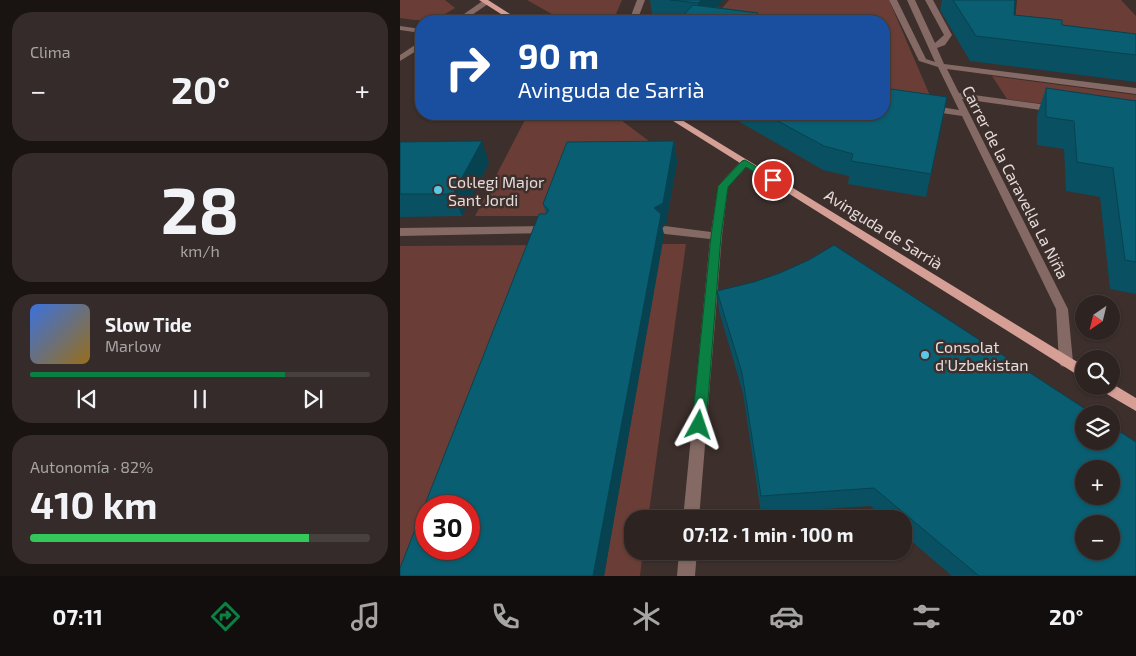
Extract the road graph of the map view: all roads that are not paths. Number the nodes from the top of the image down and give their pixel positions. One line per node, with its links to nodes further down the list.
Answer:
1 (641, 0): 8 (street)
2 (893, 0): 14 (street)
3 (911, 0): 11 (street, Carrer de la Caravel·la La Niña)
4 (930, 0): 11 (street)
5 (485, 1): 6 (street); 7 (main road)
6 (466, 15)
7 (508, 15)
8 (635, 15)
9 (400, 28): 10 (street)
10 (415, 30)
11 (934, 47): 14 (street, Carrer de la Caravel·la La Niña)
12 (415, 49): 13 (street)
13 (400, 59)
14 (942, 66): 15 (street); 16 (street, Carrer de la Caravel·la La Niña)
15 (1136, 91)
16 (956, 95): 18 (street); 19 (street, Carrer de la Caravel·la La Niña)
17 (922, 107): 19 (street)
18 (1068, 111)
19 (966, 114): 26 (street, Carrer de la Caravel·la La Niña)
20 (677, 120): 21 (main road, Avinguda de Sarrià)
21 (745, 163): 25 (street); 26 (main road, Avinguda de Sarrià)
22 (548, 230): 24 (street)
23 (665, 230): 25 (street)
24 (400, 232)
25 (716, 236): 30 (street)
26 (1066, 362): 27 (main road, Avinguda de Sarrià)
27 (1075, 368)
28 (1120, 395): 29 (main road)
29 (1136, 405)
30 (692, 510)
31 (687, 560): 32 (street)
32 (686, 576)

